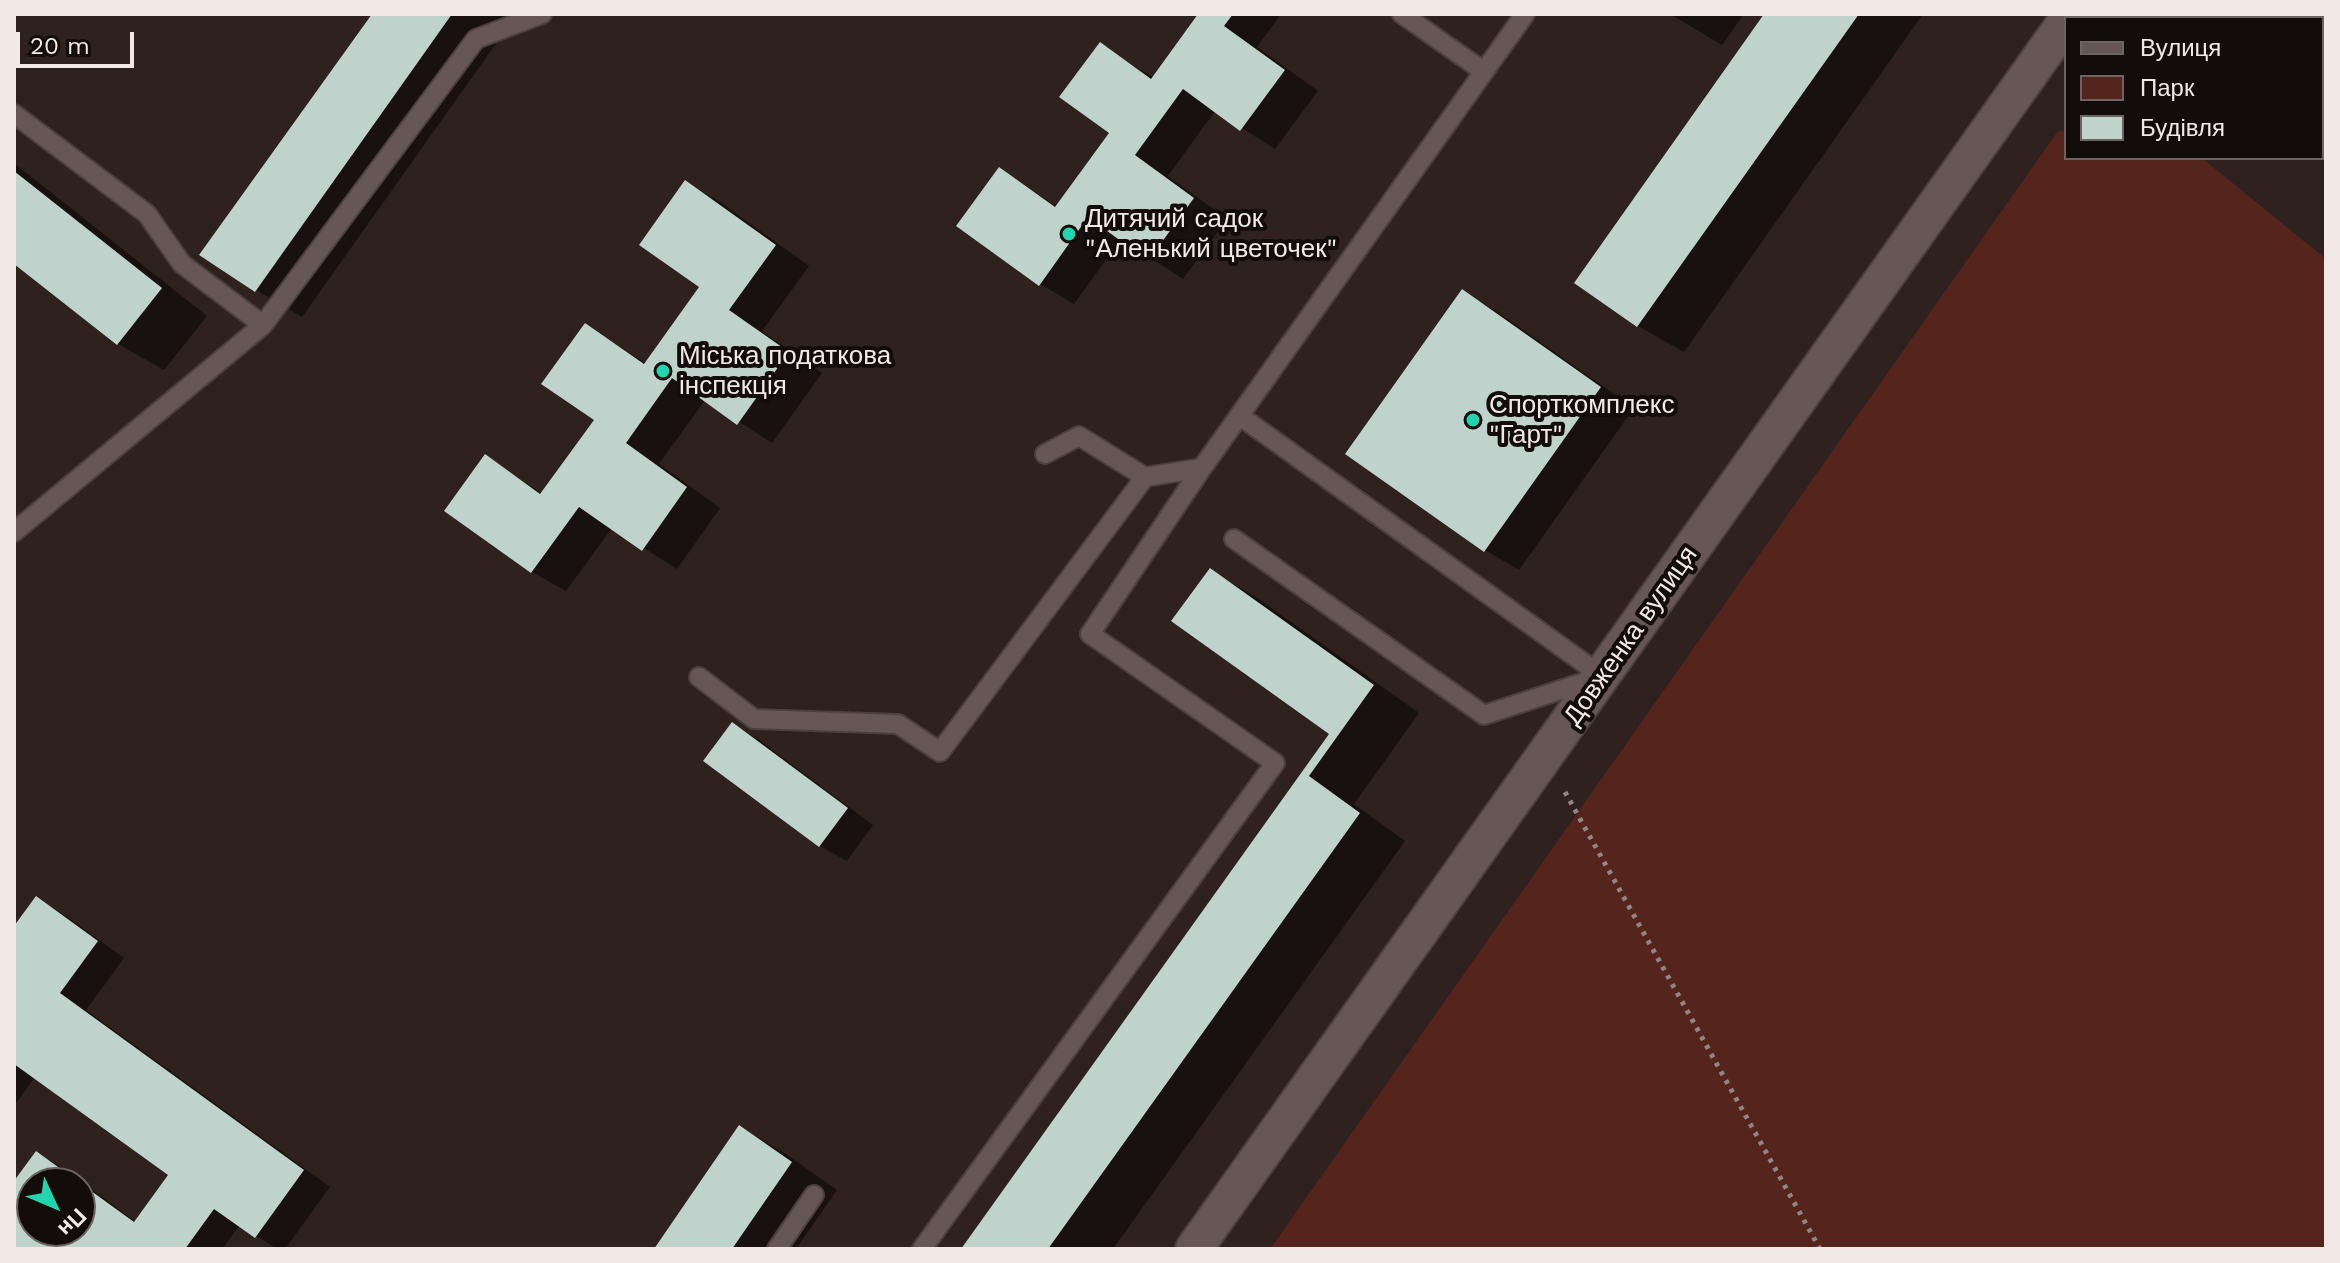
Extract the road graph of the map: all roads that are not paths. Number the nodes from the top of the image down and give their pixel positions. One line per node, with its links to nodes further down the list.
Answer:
1 (542, 14): 7 (lane)
2 (1402, 14): 5 (lane)
3 (1525, 14): 5 (lane)
4 (2064, 25): 14 (street, Довженка вулиця)
5 (1483, 71): 8 (lane)
6 (14, 114): 7 (lane)
7 (263, 325): 12 (lane)
8 (1240, 416): 10 (lane); 14 (lane)
9 (1045, 454): 11 (lane)
10 (1202, 468): 11 (lane); 18 (lane)
11 (1145, 477): 15 (lane)
12 (14, 532)
13 (1234, 539): 14 (lane)
14 (1602, 676): 19 (street, Довженка вулиця)
15 (699, 677)
16 (814, 1195): 17 (lane)
17 (777, 1249)
18 (922, 1249)
19 (1194, 1249)

